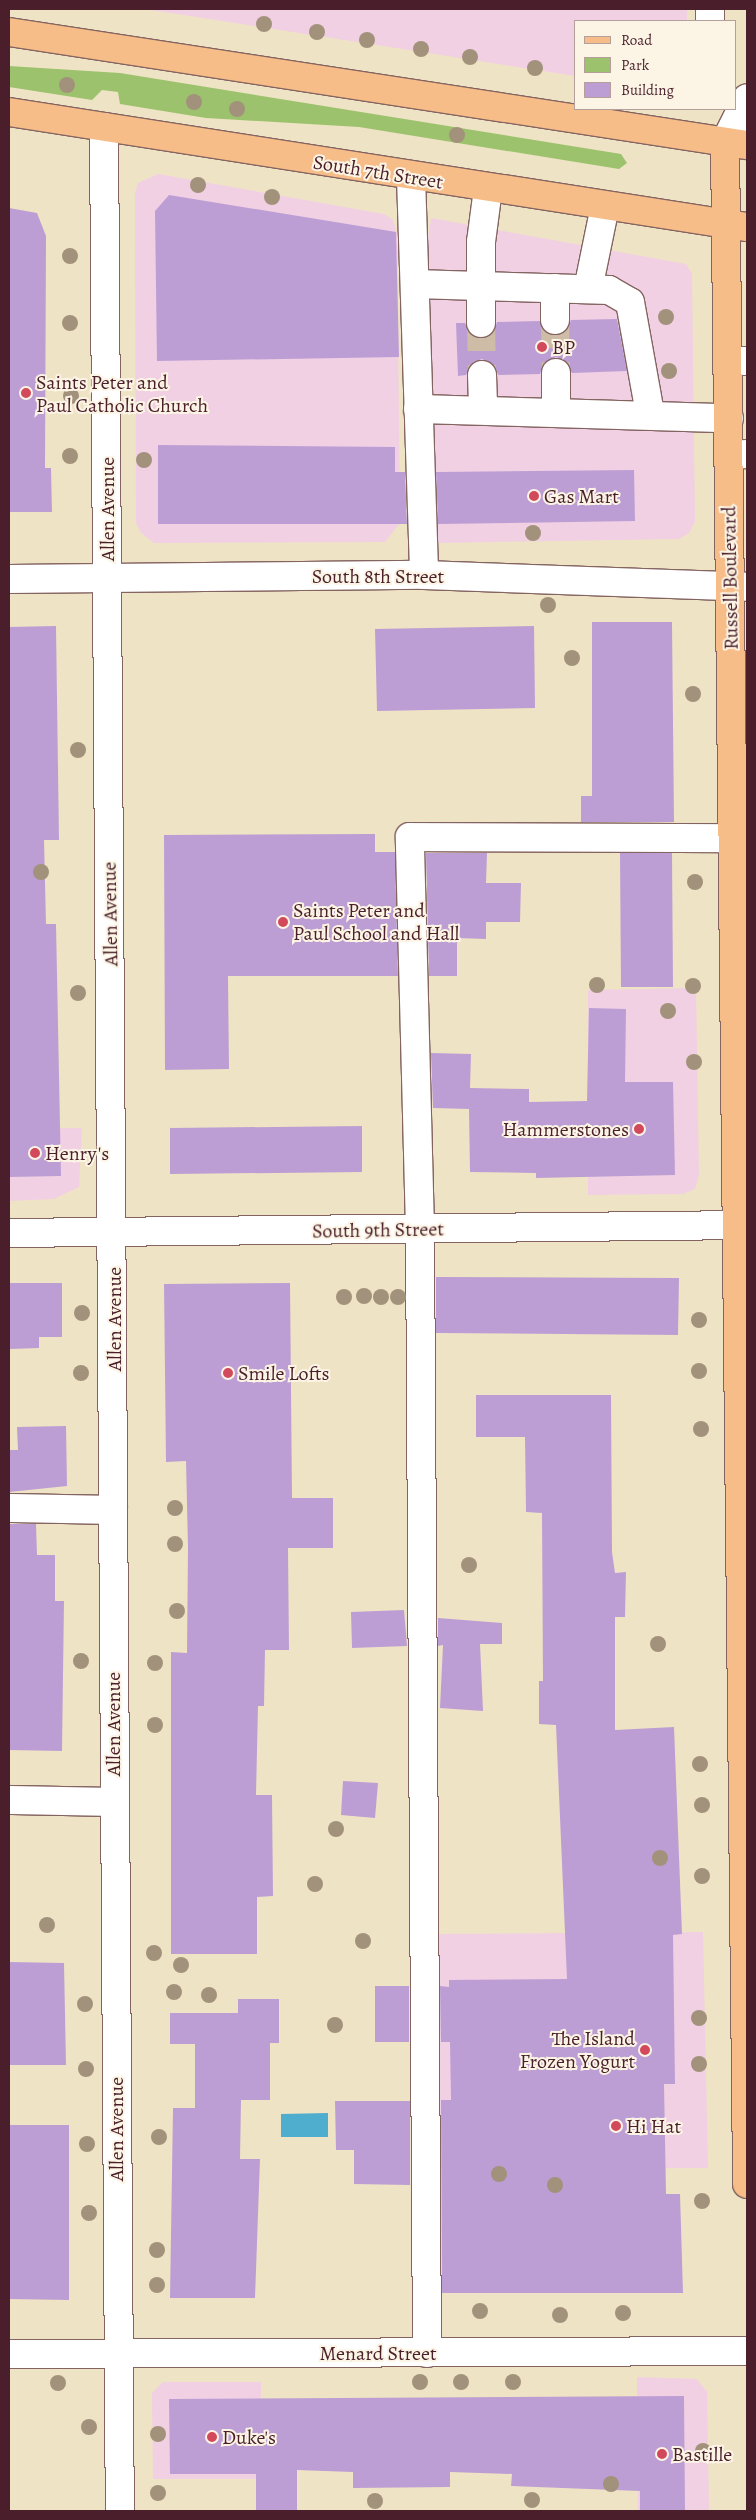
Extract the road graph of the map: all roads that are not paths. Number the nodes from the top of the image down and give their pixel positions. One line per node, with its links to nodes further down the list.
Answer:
1 (9, 32): 6 (main road)
2 (747, 98): 6 (street, Russell Boulevard)
3 (719, 110): 6 (street, Russell Boulevard)
4 (9, 112): 5 (main road, South 7th Street)
5 (104, 127): 7 (main road, South 7th Street); 27 (street, Allen Avenue)
6 (736, 144): 10 (main road, Russell Boulevard)
7 (411, 178): 8 (main road, South 7th Street); 11 (street)
8 (488, 189): 9 (main road, South 7th Street); 12 (street)
9 (605, 206): 10 (main road, South 7th Street); 14 (street)
10 (737, 226): 17 (main road, Russell Boulevard)
11 (414, 284): 12 (street); 20 (street)
12 (480, 286): 13 (street); 16 (street)
13 (555, 288): 14 (street); 15 (street)
14 (588, 290): 23 (street)
15 (556, 320)
16 (481, 323)
17 (738, 361): 24 (main road, Russell Boulevard)
18 (556, 373): 22 (street)
19 (482, 375): 21 (street)
20 (418, 408): 21 (street); 26 (street)
21 (483, 410): 22 (street)
22 (556, 411): 23 (street)
23 (650, 413): 24 (street)
24 (729, 418): 25 (main road, Russell Boulevard)
25 (738, 455): 29 (main road, Russell Boulevard)
26 (424, 575): 27 (street, South 8th Street); 29 (street, South 8th Street)
27 (108, 578): 28 (street, South 8th Street); 33 (street, Allen Avenue)
28 (9, 579)
29 (739, 587): 30 (main road, Russell Boulevard)
30 (733, 838): 31 (main road, Russell Boulevard); 32 (street)
31 (742, 1225): 32 (street, South 9th Street); 39 (main road, Russell Boulevard)
32 (420, 1230): 33 (street, South 9th Street); 42 (street)
33 (115, 1232): 34 (street, South 9th Street); 36 (street, Allen Avenue)
34 (9, 1233)
35 (9, 1508): 36 (street)
36 (113, 1510): 38 (street, Allen Avenue)
37 (9, 1800): 38 (street)
38 (113, 1802): 41 (street, Allen Avenue)
39 (747, 2184)
40 (747, 2351): 42 (street, Menard Street)
41 (117, 2352): 42 (street, Menard Street); 43 (street, Menard Street); 44 (street, Allen Avenue)
42 (427, 2353)
43 (9, 2354)
44 (120, 2511)

